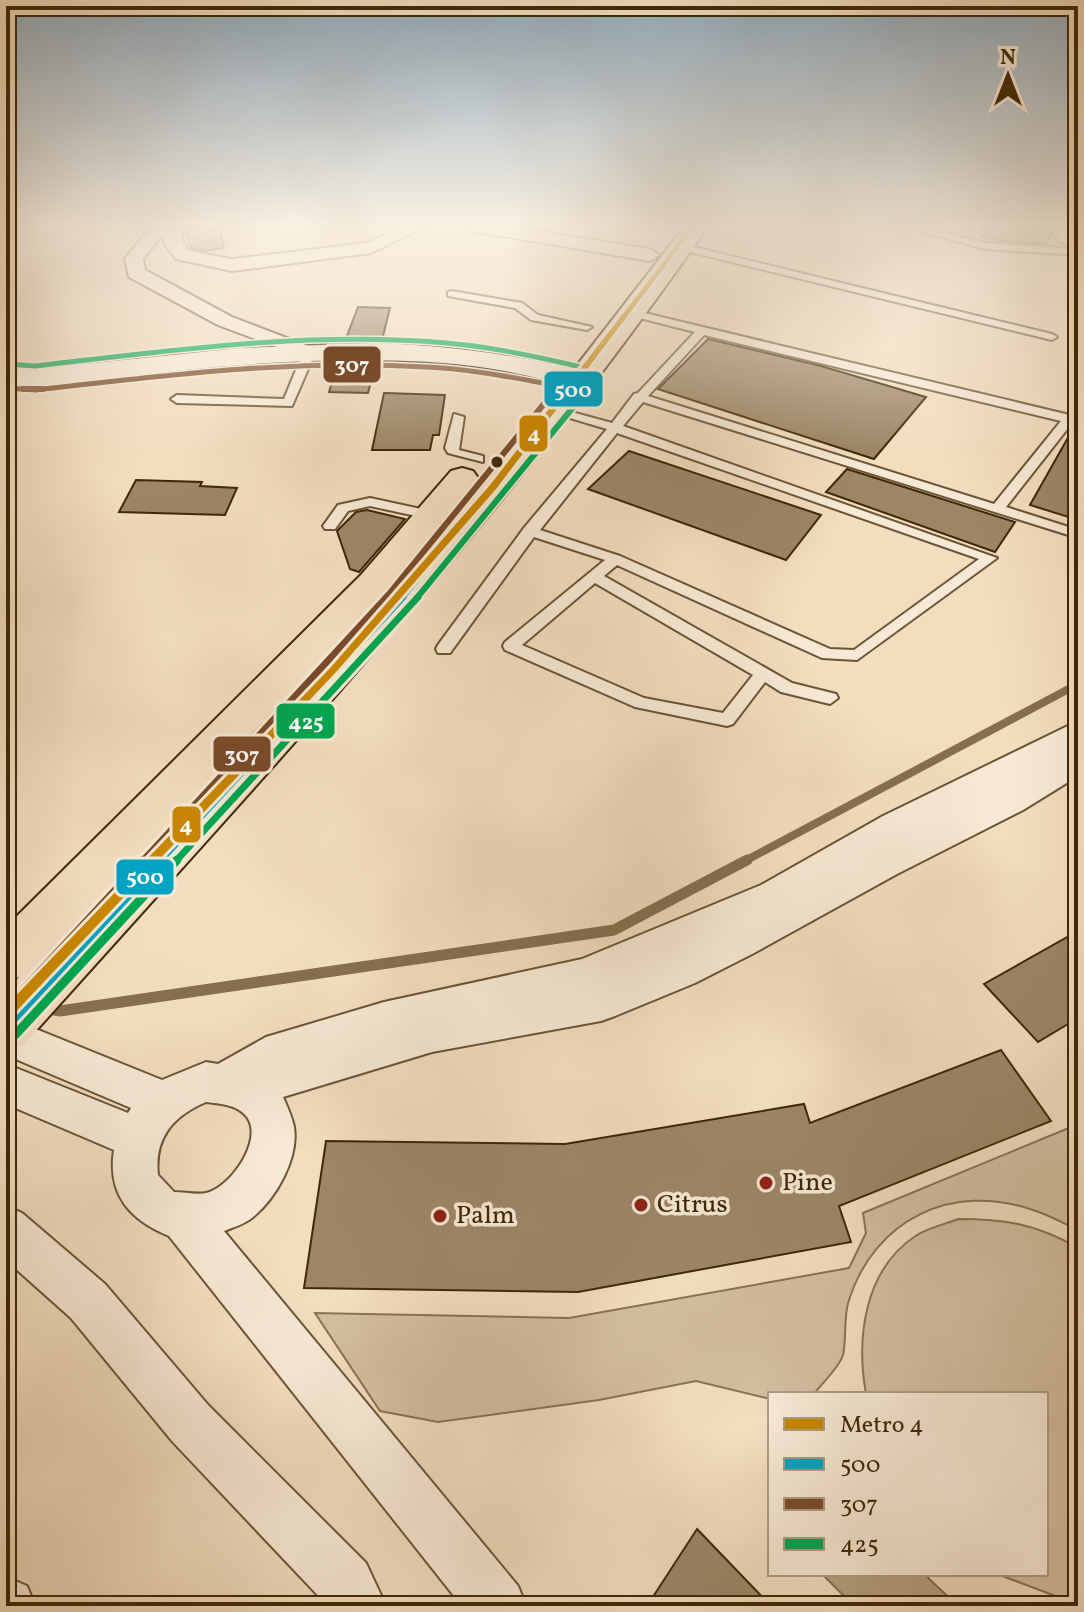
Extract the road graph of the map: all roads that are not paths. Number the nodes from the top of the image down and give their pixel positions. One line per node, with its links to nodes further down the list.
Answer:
1 (188, 301): 10 (street)
2 (495, 301): 7 (lane)
3 (610, 301): 7 (main road)
4 (638, 301): 6 (main road)
5 (919, 301): 9 (lane)
6 (632, 313): 8 (lane); 11 (main road)
7 (587, 327): 11 (main road)
8 (702, 331): 13 (lane); 17 (lane)
9 (1052, 337)
10 (309, 353): 11 (main road); 12 (main road); 14 (lane)
11 (567, 375): 15 (main road); 19 (main road)
12 (6, 376)
13 (638, 397): 18 (lane); 20 (lane)
14 (177, 399)
15 (557, 410): 18 (lane); 33 (main road)
16 (458, 417): 19 (lane)
17 (1074, 420): 20 (lane)
18 (616, 428): 23 (lane); 25 (lane)
19 (478, 459): 21 (main road)
20 (997, 509): 24 (lane)
21 (430, 515): 22 (lane); 33 (main road)
22 (330, 526)
23 (529, 531): 25 (lane); 27 (lane)
24 (1078, 534)
25 (615, 559): 26 (lane)
26 (595, 577): 28 (lane); 28 (lane)
27 (444, 649)
28 (763, 673): 29 (lane)
29 (830, 698)
30 (1078, 733): 32 (street)
31 (1078, 760): 32 (street)
32 (1026, 777): 35 (street)
33 (14, 1006): 36 (street)
34 (6, 1084): 37 (street)
35 (237, 1085): 36 (street); 38 (street)
36 (165, 1102): 37 (street)
37 (138, 1138): 38 (street)
38 (184, 1218): 41 (street)
39 (6, 1229): 40 (street)
40 (358, 1606)
41 (498, 1606)

